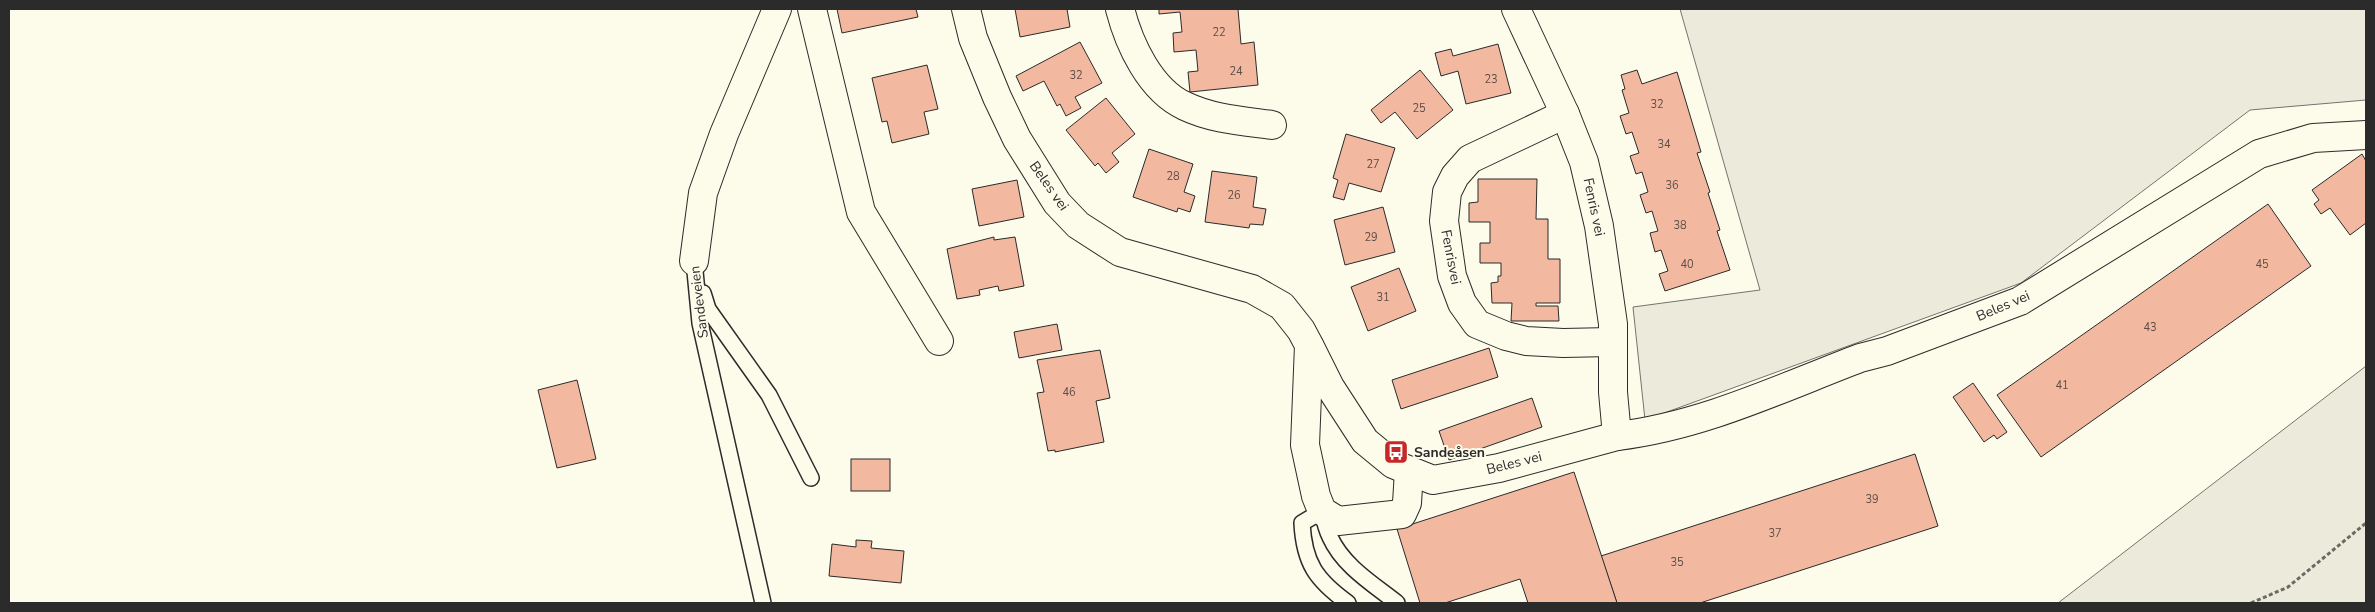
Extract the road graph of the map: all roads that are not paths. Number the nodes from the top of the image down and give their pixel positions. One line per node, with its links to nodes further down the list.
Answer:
1 (777, 9): 9 (street, Sandeveien)
2 (812, 9): 10 (street)
3 (966, 9): 12 (street, Beles vei)
4 (1120, 9): 7 (street)
5 (1516, 9): 6 (street, Fenris vei)
6 (1564, 114): 11 (street, Fenris vei); 11 (street, Fenrisvei)
7 (1272, 125)
8 (2366, 135): 13 (street, Beles vei)
9 (694, 261): 15 (lane); 17 (lane, Sandeveien)
10 (939, 341)
11 (1611, 342): 13 (street, Fenris vei)
12 (1309, 345): 14 (street, Beles vei); 16 (street)
13 (1616, 427): 14 (street, Beles vei)
14 (1409, 471): 16 (street)
15 (811, 478)
16 (1322, 511): 18 (lane); 19 (lane)
17 (763, 603)
18 (1348, 603)
19 (1397, 603)

